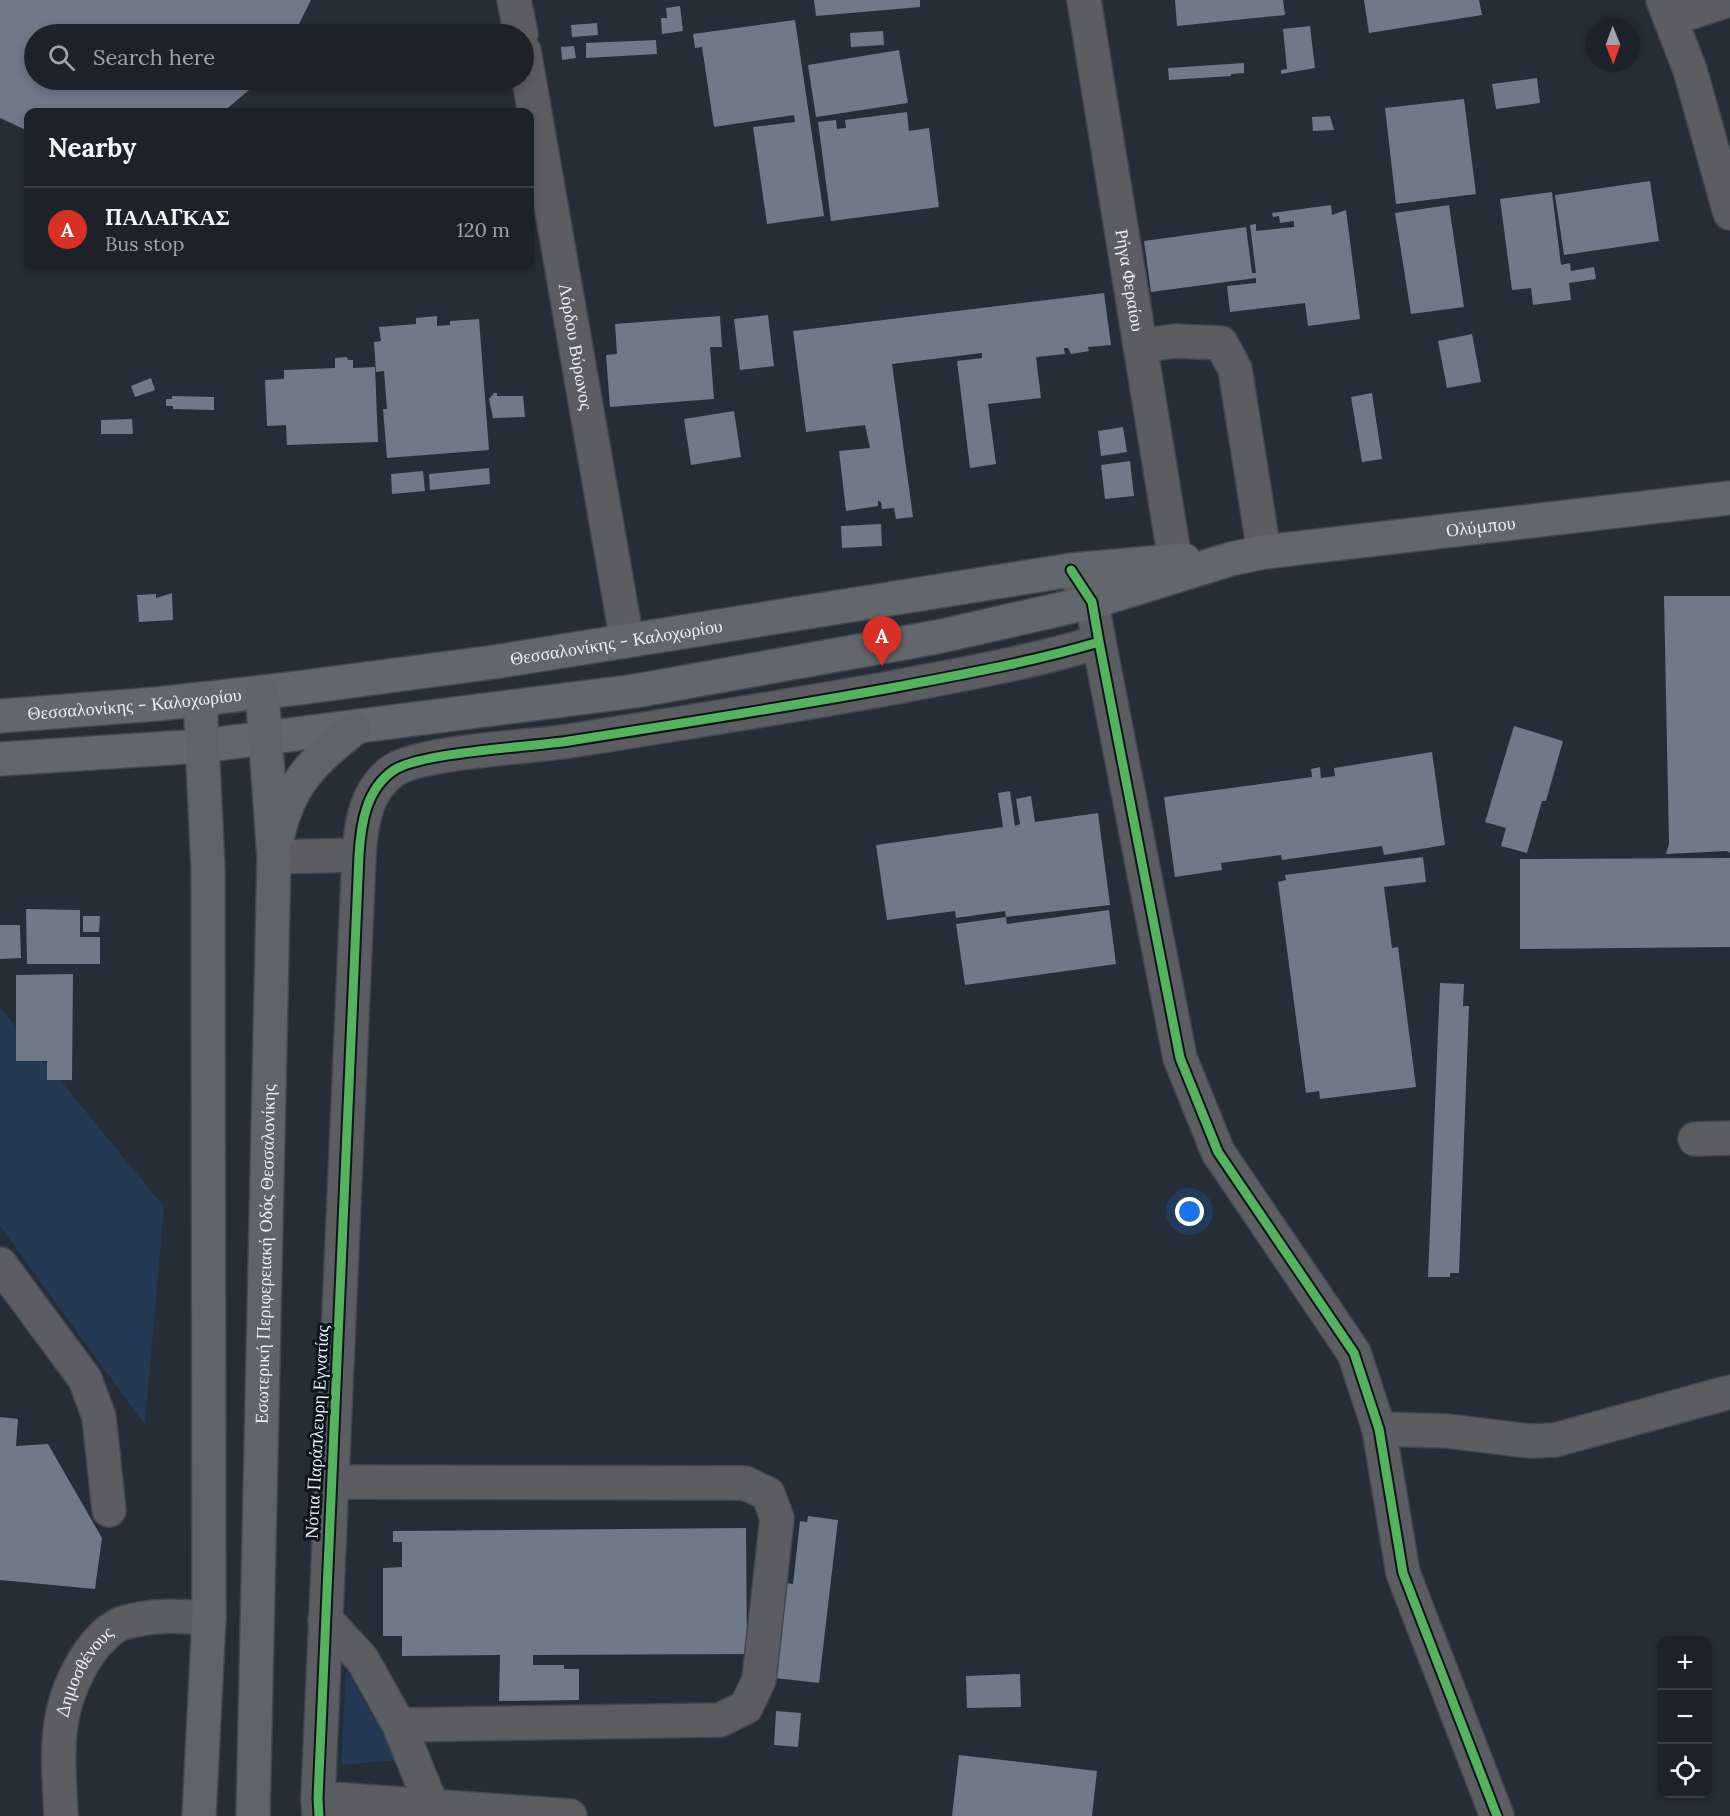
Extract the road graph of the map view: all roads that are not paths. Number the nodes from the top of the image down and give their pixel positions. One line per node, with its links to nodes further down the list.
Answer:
1 (514, 0): 5 (street)
2 (1084, 0): 10 (street, Ρήγα Φεραίου)
3 (1730, 0): 4 (street)
4 (1666, 10): 9 (street)
5 (518, 24)
6 (531, 90): 8 (street, Λόρδου Βύρωνος)
7 (534, 108): 17 (street, Λόρδου Βύρωνος)
8 (534, 108)
9 (1730, 213)
10 (1140, 346): 12 (street); 14 (street, Ρήγα Φεραίου)
11 (1730, 498): 12 (main road, Ολύμπου)
12 (1264, 552): 13 (main road, Ολύμπου)
13 (1231, 559): 14 (main road, Θεσσαλονίκης - Καλοχωρίου); 16 (main road)
14 (1175, 560): 15 (main road, Θεσσαλονίκης - Καλοχωρίου)
15 (1071, 570): 16 (street); 17 (main road, Θεσσαλονίκης - Καλοχωρίου)
16 (1092, 603): 18 (street); 22 (main road)
17 (627, 641): 19 (main road, Θεσσαλονίκης - Καλοχωρίου)
18 (1099, 642): 26 (street, Νότια Παράπλευρη Εγνατίας); 32 (street)
19 (262, 692): 20 (main road, Θεσσαλονίκης - Καλοχωρίου); 23 (highway, Εσωτερική Περιφερειακή Οδός Θεσσαλονίκης)
20 (200, 699): 21 (main road, Θεσσαλονίκης - Καλοχωρίου); 24 (highway)
21 (0, 716)
22 (354, 729): 23 (main road); 27 (highway)
23 (265, 739): 24 (main road); 27 (highway, Εσωτερική Περιφερειακή Οδός Θεσσαλονίκης)
24 (202, 747): 25 (main road); 35 (highway)
25 (0, 759)
26 (359, 855): 27 (street); 33 (street, Νότια Παράπλευρη Εγνατίας)
27 (274, 857): 42 (highway, Εσωτερική Περιφερειακή Οδός Θεσσαλονίκης)
28 (1730, 1138): 29 (street)
29 (1695, 1139)
30 (0, 1264): 34 (street)
31 (1730, 1392): 32 (street)
32 (1378, 1429): 44 (street)
33 (331, 1482): 36 (street, Νότια Παράπλευρη Εγνατίας); 37 (street)
34 (109, 1510)
35 (209, 1618): 40 (street, Δημοσθένους); 41 (highway)
36 (325, 1619): 37 (street); 39 (street, Νότια Παράπλευρη Εγνατίας)
37 (399, 1725): 38 (street)
38 (432, 1806): 39 (street); 43 (street)
39 (319, 1807)
40 (61, 1816)
41 (200, 1816)
42 (253, 1816)
43 (570, 1816)
44 (1497, 1816)

